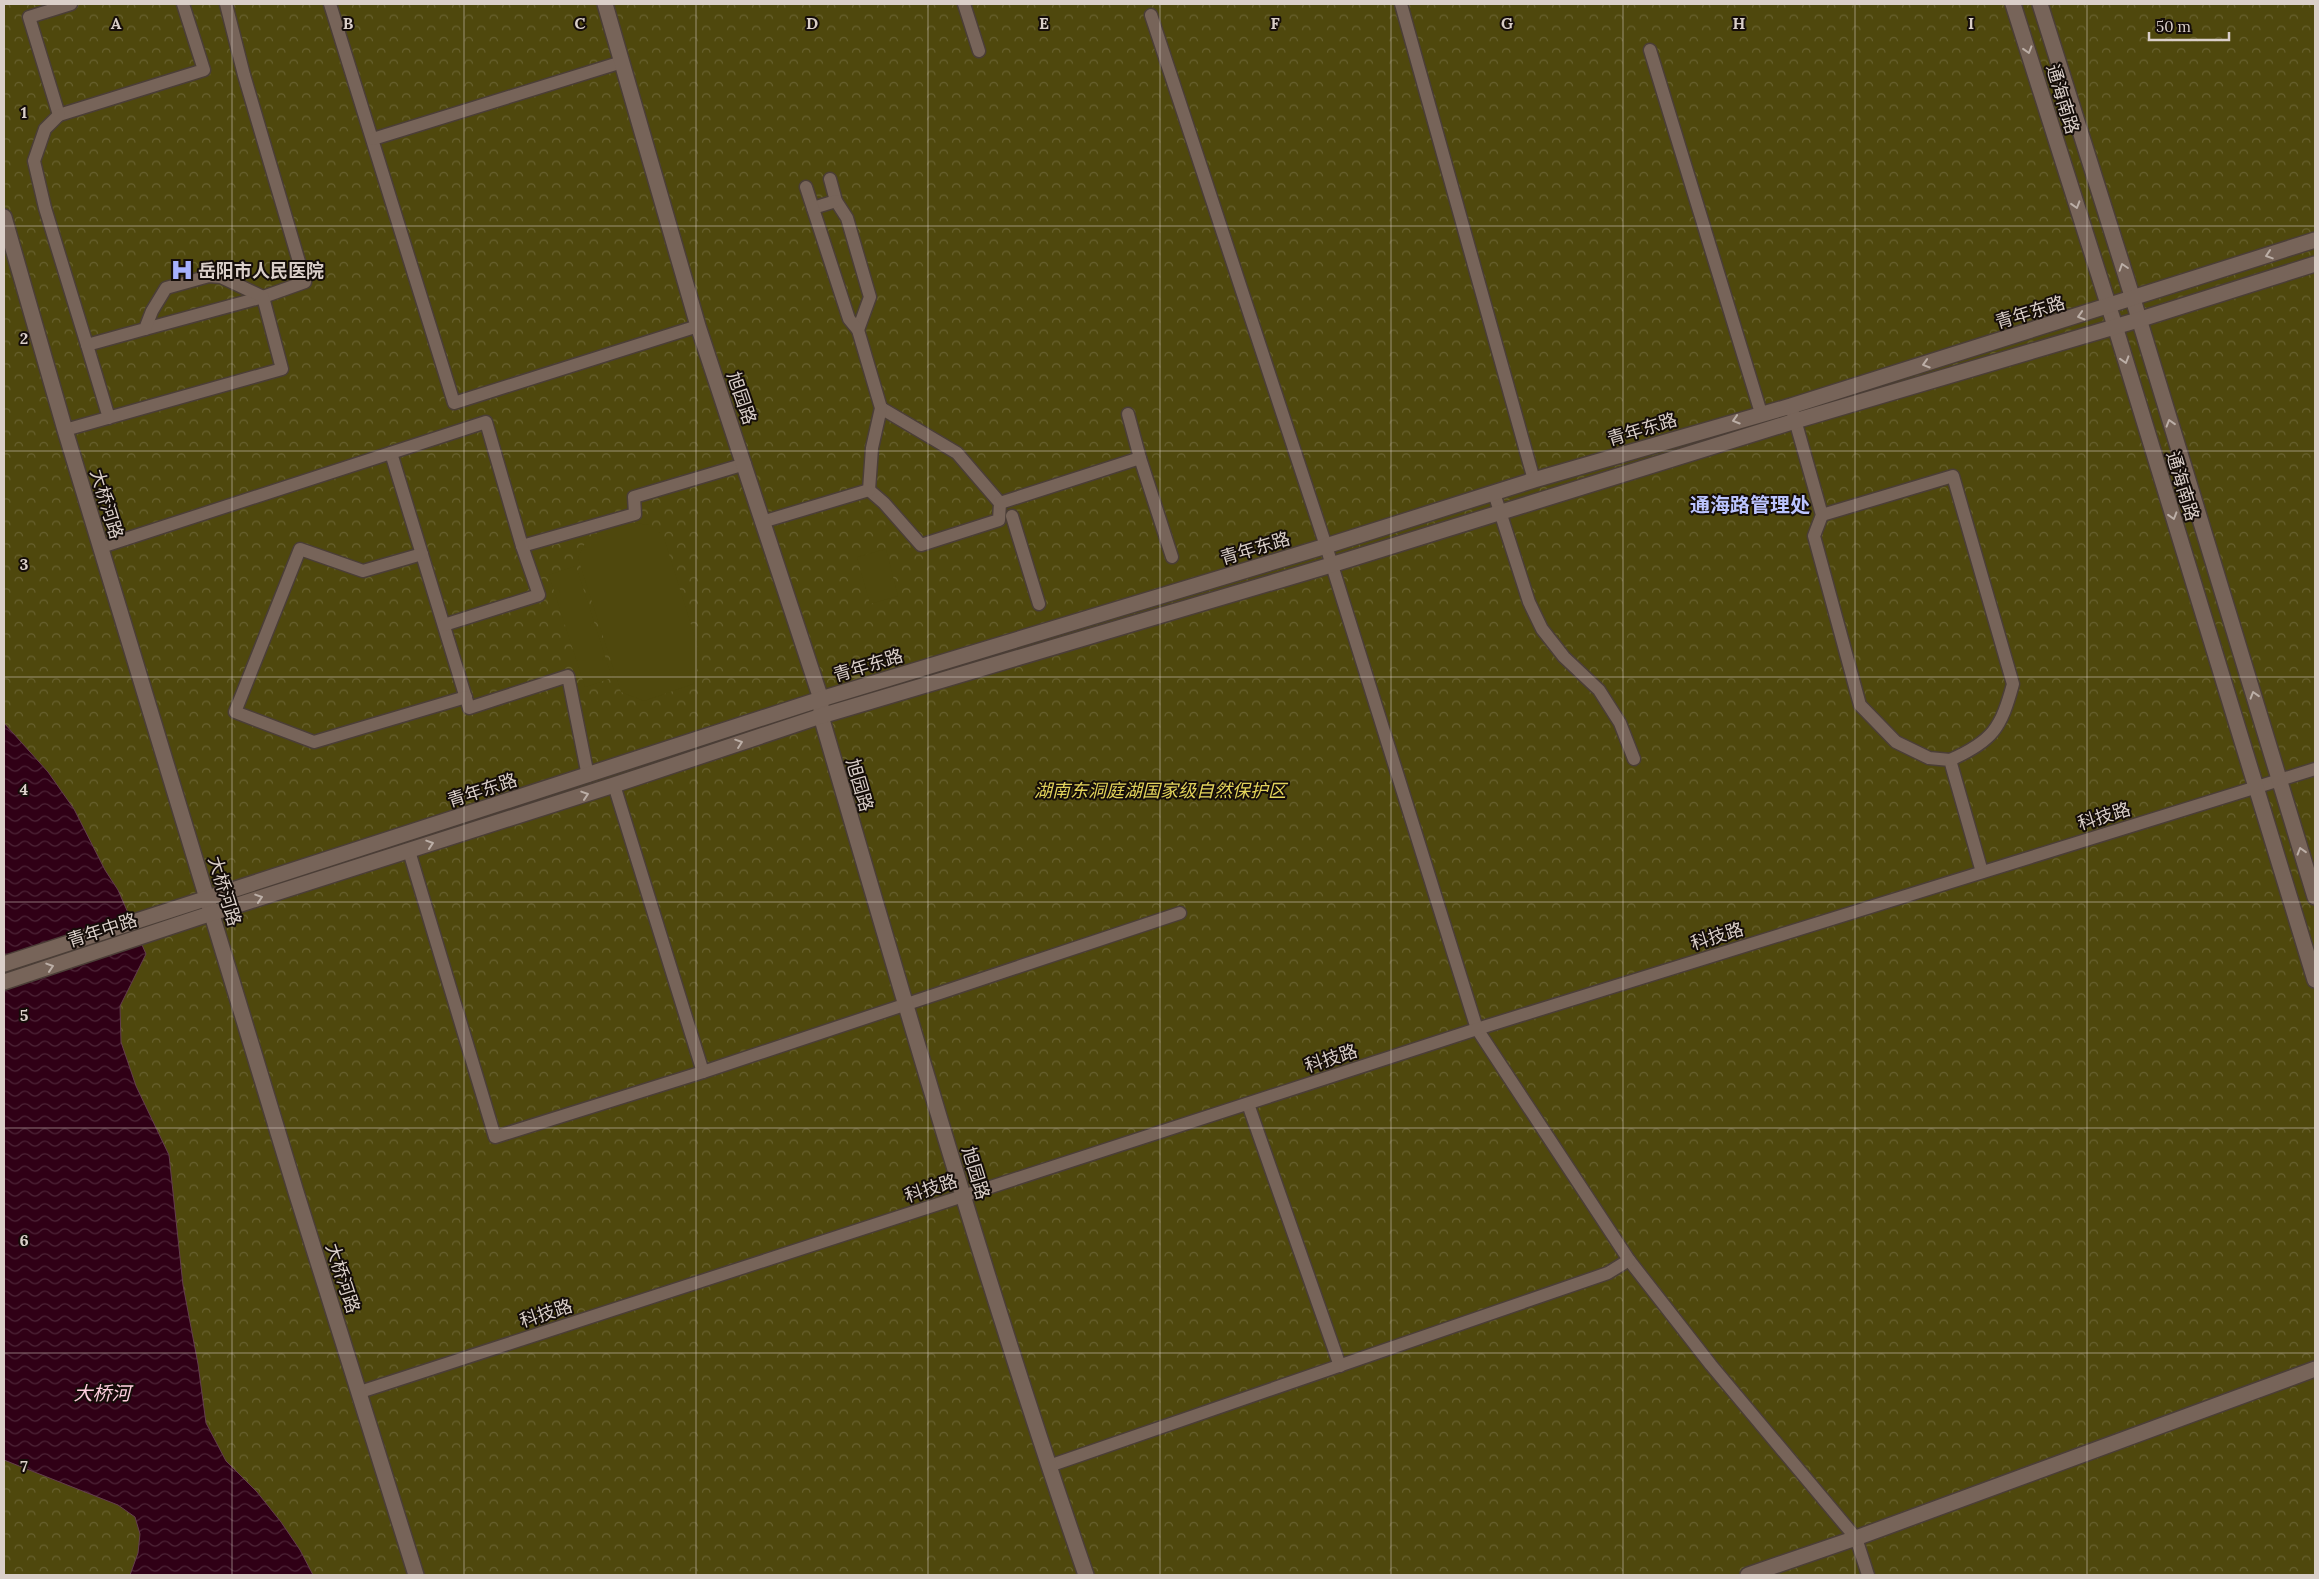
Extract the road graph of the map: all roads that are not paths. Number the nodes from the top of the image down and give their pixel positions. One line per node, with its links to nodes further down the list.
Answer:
1 (71, 4): 14 (street)
2 (183, 4): 14 (street)
3 (226, 4): 23 (street)
4 (330, 4): 15 (street)
5 (604, 4): 13 (street, 旭园路)
6 (964, 4): 12 (street)
7 (1402, 4): 42 (street)
8 (2013, 4): 25 (street, 通海南路, one-way to 25)
9 (2040, 4): 24 (street, 通海南路, one-way to 9)
10 (1150, 15): 52 (street)
11 (1650, 50): 34 (street)
12 (979, 51)
13 (622, 62): 15 (street); 27 (street, 旭园路)
14 (59, 115): 31 (street)
15 (373, 139): 27 (street)
16 (830, 179): 18 (street)
17 (806, 187): 19 (street)
18 (836, 201): 19 (street); 30 (street)
19 (813, 208): 30 (street)
20 (4, 217): 38 (street, 大桥河路)
21 (2315, 240): 24 (street, 青年东路, one-way to 24)
22 (2315, 264): 26 (street, 青年东路)
23 (263, 297): 29 (street); 29 (street); 36 (street)
24 (2133, 298): 25 (street, 青年东路); 26 (street, 通海南路)
25 (2108, 307): 28 (street, 通海南路); 32 (street, 青年东路, one-way to 32)
26 (2138, 320): 28 (street, 青年东路); 66 (street, 通海南路, one-way to 26)
27 (698, 326): 41 (street, 旭园路)
28 (2115, 326): 37 (street, 青年东路); 68 (street, 通海南路, one-way to 68)
29 (145, 329): 31 (street)
30 (858, 330): 33 (street)
31 (87, 346): 36 (street)
32 (1791, 406): 34 (street, 青年东路); 37 (street)
33 (881, 408): 43 (street); 45 (street)
34 (1761, 413): 42 (street, 青年东路, one-way to 42)
35 (1128, 414): 40 (street)
36 (109, 418): 38 (street)
37 (1795, 421): 46 (street, 青年东路); 47 (street)
38 (65, 430): 53 (street, 大桥河路)
39 (391, 453): 51 (street); 53 (street); 54 (street)
40 (1140, 458): 45 (street); 55 (street)
41 (744, 464): 50 (street, 旭园路); 51 (street)
42 (1534, 480): 44 (street, 青年东路)
43 (868, 490): 49 (street); 50 (street)
44 (1494, 493): 46 (street); 52 (street, 青年东路)
45 (1003, 501): 48 (street); 49 (street)
46 (1500, 512): 56 (street, 青年东路); 62 (street)
47 (1822, 515): 63 (street); 63 (street)
48 (1012, 516): 49 (street); 57 (street)
49 (999, 520)
50 (762, 522): 60 (street, 旭园路)
51 (522, 546): 58 (street)
52 (1326, 546): 56 (street); 60 (street, 青年东路)
53 (101, 547): 71 (street, 大桥河路)
54 (422, 554): 58 (street); 59 (street)
55 (1172, 557)
56 (1331, 565): 61 (street, 青年东路); 79 (street)
57 (1039, 604)
58 (444, 625): 59 (street)
59 (466, 697): 65 (street)
60 (821, 699): 61 (street, 旭园路); 65 (street, 青年东路)
61 (821, 716): 67 (street, 青年东路, one-way to 61); 78 (street, 旭园路)
62 (1634, 759)
63 (1950, 760): 70 (street)
64 (2315, 769): 66 (street, 科技路)
65 (588, 776): 71 (street, 青年东路)
66 (2280, 780): 68 (street, 科技路); 72 (street, 通海南路, one-way to 66)
67 (614, 785): 69 (street, 青年东路, one-way to 67); 80 (street)
68 (2257, 787): 70 (street, 科技路); 76 (street, 通海南路)
69 (409, 851): 73 (street, 青年东路, one-way to 69); 80 (street)
70 (1982, 872): 79 (street, 科技路)
71 (208, 897): 73 (street, 大桥河路); 75 (street, 青年东路)
72 (2315, 897)
73 (212, 913): 77 (street, 青年中路, one-way to 73); 86 (street, 大桥河路)
74 (1180, 913): 78 (street)
75 (4, 964)
76 (2315, 980)
77 (4, 982)
78 (905, 1005): 80 (street); 82 (street, 旭园路)
79 (1476, 1029): 81 (street, 科技路); 83 (street)
80 (703, 1072)
81 (1248, 1104): 82 (street, 科技路); 84 (street)
82 (963, 1196): 86 (street, 科技路); 87 (street, 旭园路)
83 (1628, 1260): 84 (street); 88 (street)
84 (1340, 1366): 87 (street)
85 (2315, 1369): 88 (street)
86 (360, 1392): 89 (street, 大桥河路)
87 (1048, 1466): 90 (street, 旭园路)
88 (1856, 1538): 91 (street); 92 (street)
89 (416, 1575)
90 (1086, 1575)
91 (1748, 1575)
92 (1868, 1575)

